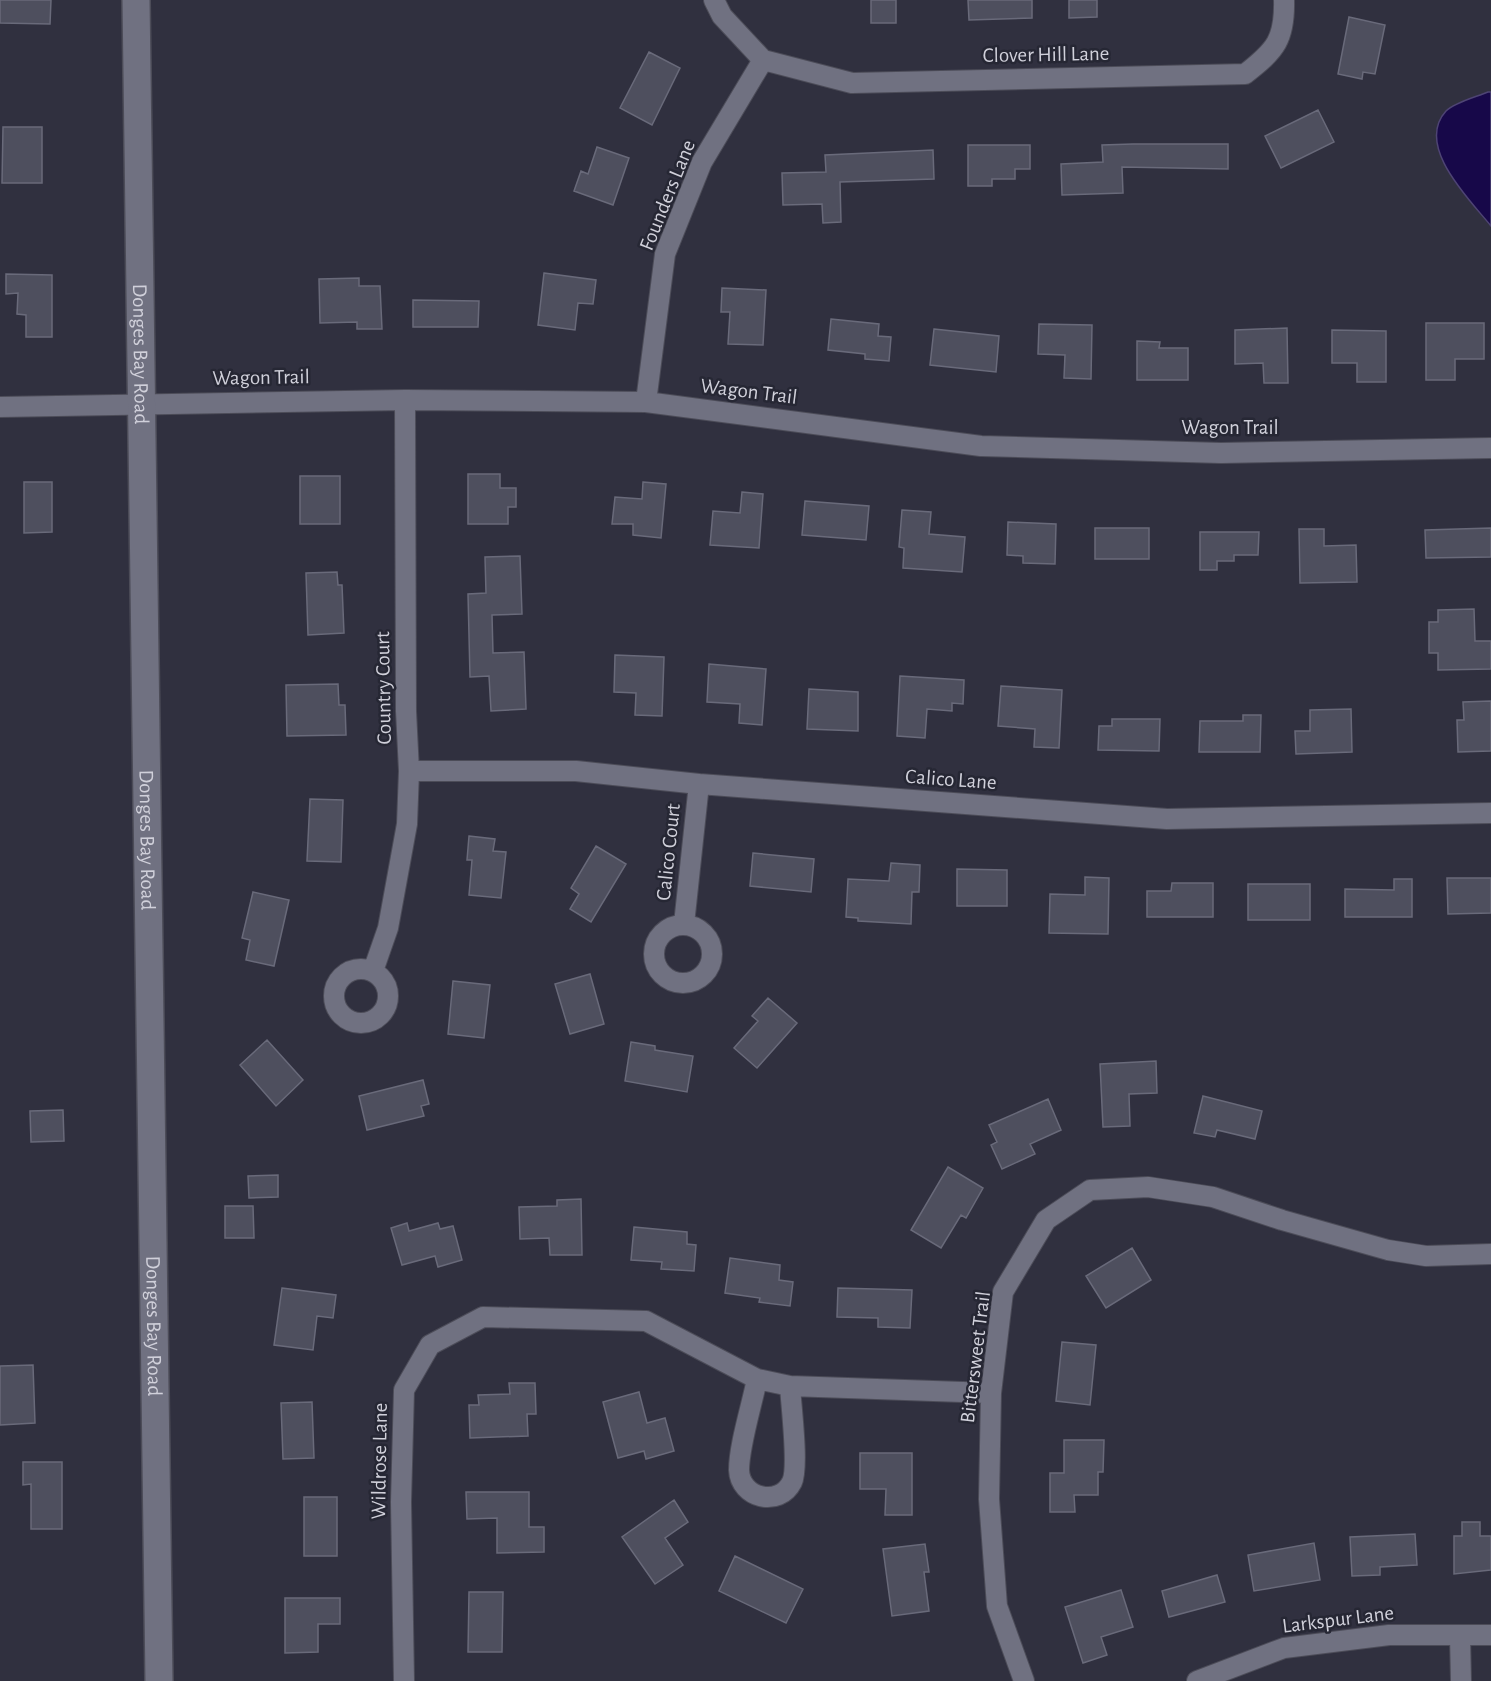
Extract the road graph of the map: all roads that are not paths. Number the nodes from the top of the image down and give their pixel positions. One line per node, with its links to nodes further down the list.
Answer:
1 (136, 0): 7 (street, Donges Bay Road)
2 (714, 0): 4 (street)
3 (1284, 0): 4 (street, Clover Hill Lane)
4 (763, 60): 6 (street, Founders Lane)
5 (405, 400): 6 (street, Wagon Trail); 7 (street, Wagon Trail); 10 (street, Country Court)
6 (646, 402): 9 (street, Wagon Trail)
7 (142, 404): 8 (street, Wagon Trail); 21 (street, Donges Bay Road)
8 (0, 407)
9 (1491, 448)
10 (409, 771): 11 (street, Calico Lane); 14 (street, Country Court)
11 (699, 784): 12 (street, Calico Lane); 13 (street, Calico Court)
12 (1491, 813)
13 (684, 924)
14 (373, 971)
15 (1491, 1254): 18 (street, Bittersweet Trail)
16 (757, 1379): 17 (street, Wildrose Lane); 17 (street); 22 (street, Wildrose Lane)
17 (790, 1386): 18 (street, Wildrose Lane)
18 (991, 1393): 23 (street, Bittersweet Trail)
19 (1491, 1635): 20 (street, Larkspur Lane)
20 (1460, 1636): 24 (street, Larkspur Lane); 25 (street)
21 (159, 1681)
22 (405, 1681)
23 (1024, 1681)
24 (1197, 1681)
25 (1461, 1681)

